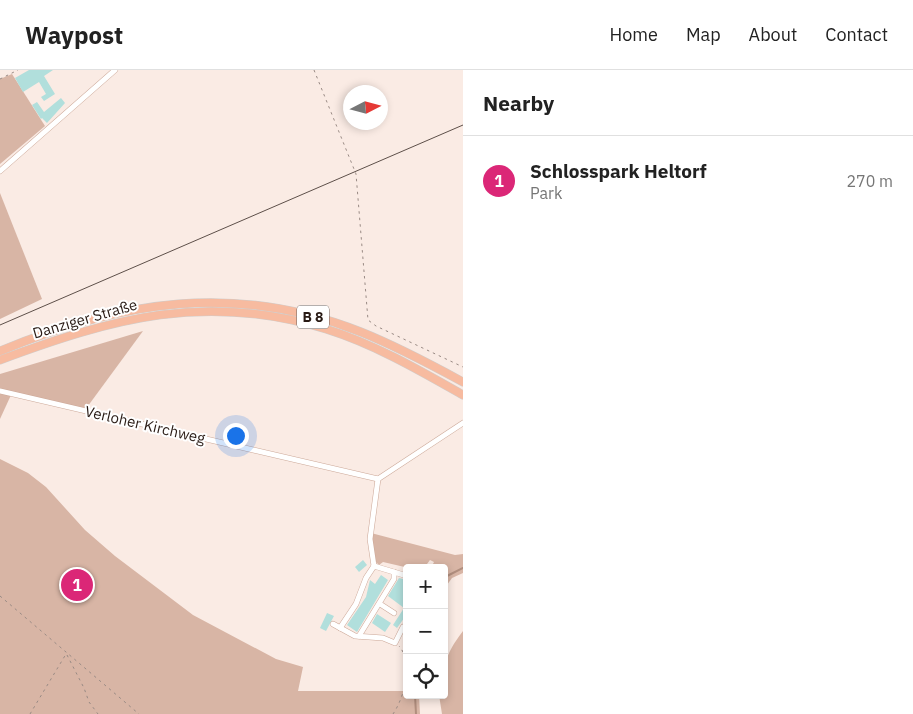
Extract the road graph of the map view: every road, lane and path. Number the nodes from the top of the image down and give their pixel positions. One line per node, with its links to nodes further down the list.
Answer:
1 (18, 70): 4 (path)
2 (115, 70): 5 (street)
3 (314, 70): 10 (path)
4 (0, 79)
5 (0, 171)
6 (22, 342): 7 (highway); 8 (highway, Danziger Straße / B 8); 11 (highway, Danziger Straße / B 8)
7 (0, 346)
8 (0, 350)
9 (0, 360): 13 (highway, Danziger Straße / B 8)
10 (463, 367)
11 (463, 382)
12 (0, 391): 15 (street, Verloher Kirchweg)
13 (463, 395)
14 (463, 423): 15 (street)
15 (378, 479): 16 (street)
16 (374, 566): 17 (street); 23 (street)
17 (394, 572): 18 (street); 20 (street)
18 (403, 575)
19 (0, 596): 27 (path)
20 (380, 604): 21 (street); 25 (street)
21 (394, 613)
22 (333, 624): 23 (street)
23 (340, 628): 25 (street)
24 (403, 629): 26 (street)
25 (359, 636): 26 (street)
26 (395, 643): 31 (path)
27 (66, 653): 28 (path); 29 (path); 30 (path)
28 (30, 714)
29 (98, 714)
30 (139, 714)
31 (393, 714)

